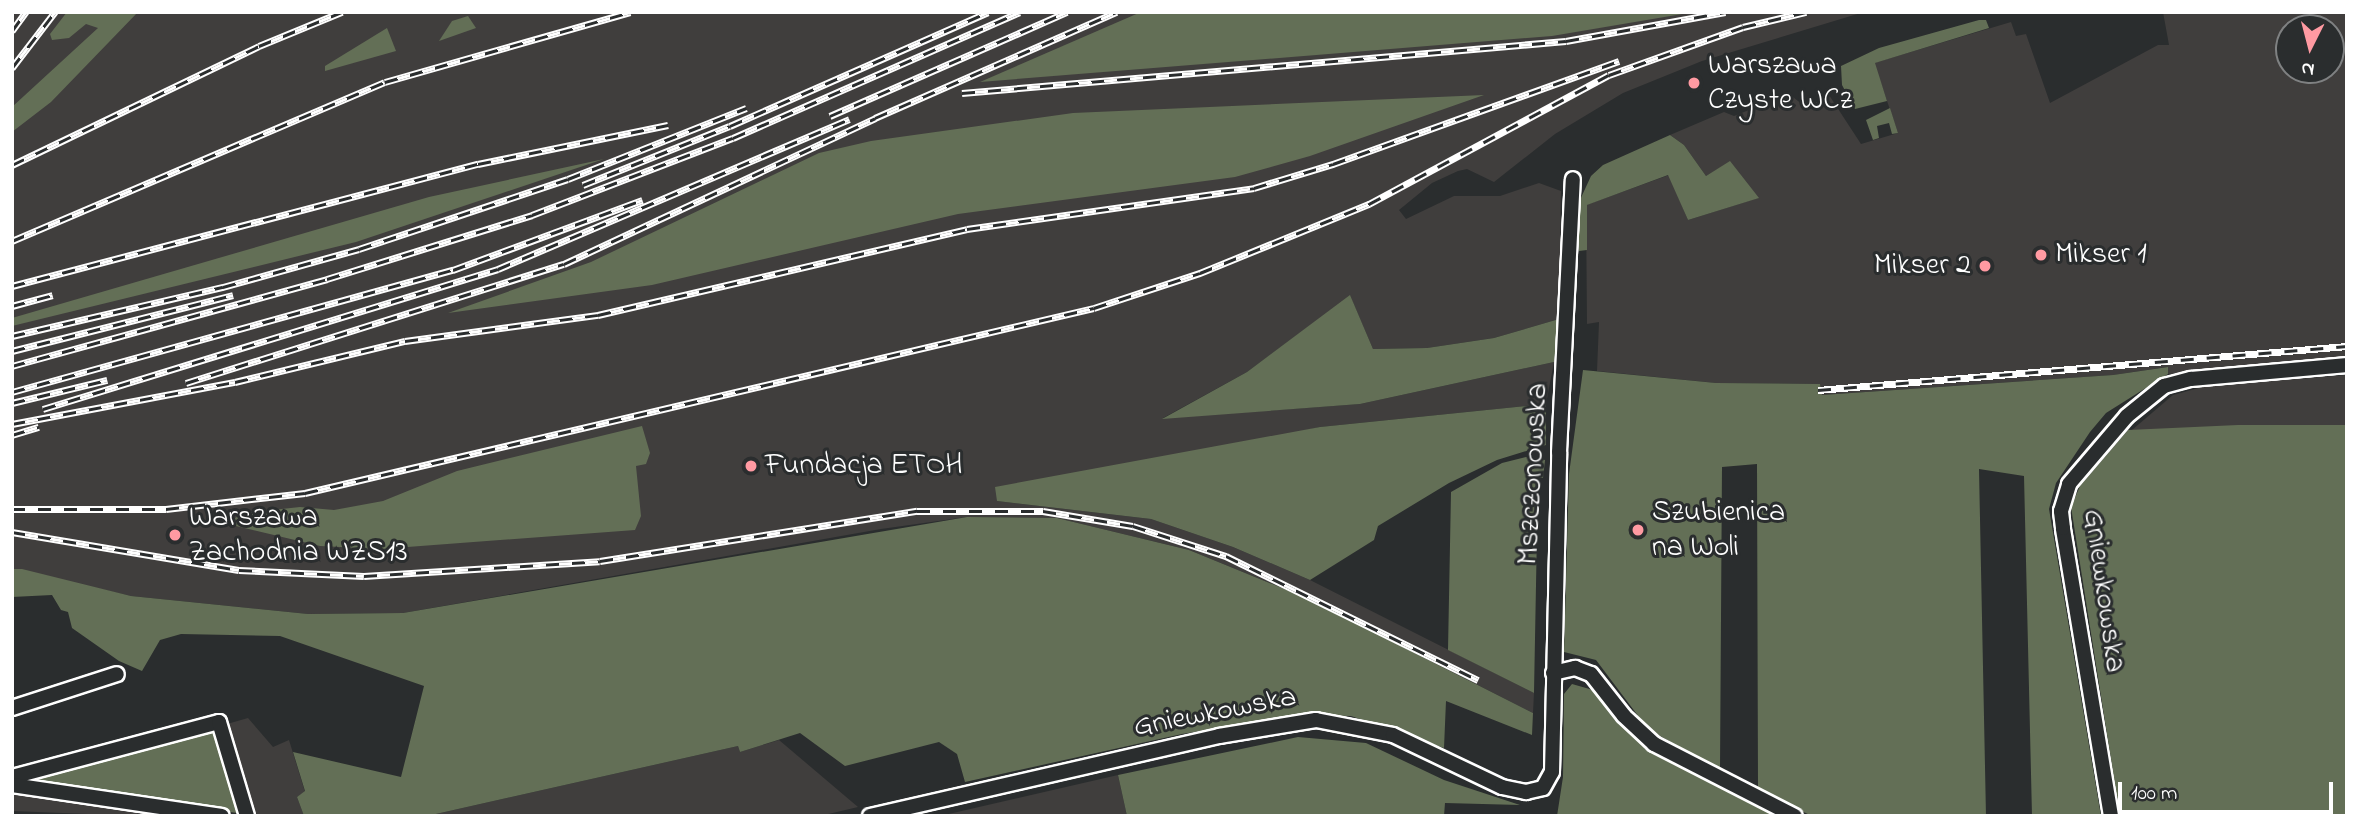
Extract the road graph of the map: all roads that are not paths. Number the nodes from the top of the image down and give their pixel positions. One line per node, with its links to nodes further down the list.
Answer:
1 (1573, 179): 3 (street, Mszczonowska)
2 (2347, 365): 13 (street, Gniewkowska)
3 (1553, 673): 6 (street, Mszczonowska); 12 (street)
4 (117, 674): 5 (street)
5 (12, 708)
6 (1552, 772): 11 (street, Gniewkowska)
7 (12, 777): 10 (street)
8 (12, 785): 9 (street)
9 (222, 816)
10 (247, 816)
11 (870, 816)
12 (1795, 816)
13 (2111, 816)

